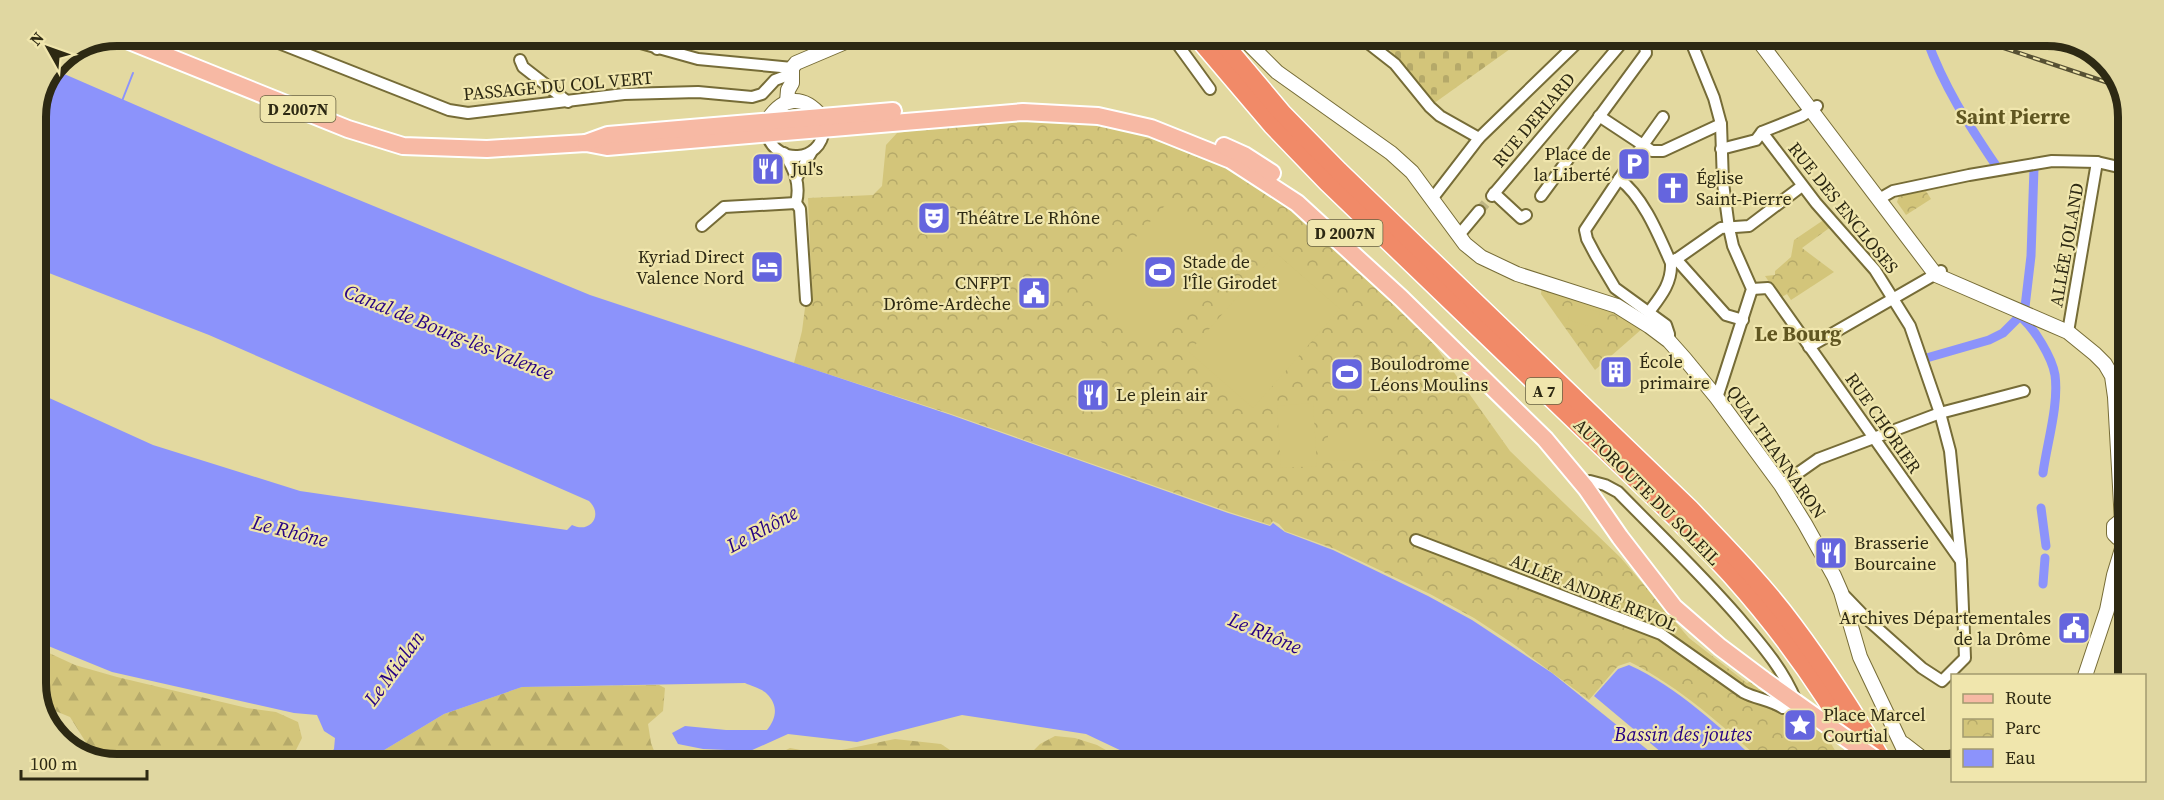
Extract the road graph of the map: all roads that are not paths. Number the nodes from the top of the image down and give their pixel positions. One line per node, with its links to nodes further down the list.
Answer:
1 (142, 46): 29 (main road, D 2007N)
2 (286, 46): 22 (street, PASSAGE DU COL VERT)
3 (648, 46): 17 (street)
4 (659, 46): 17 (street)
5 (836, 46): 19 (street)
6 (1179, 46): 20 (street)
7 (1205, 46): 75 (highway, AUTOROUTE DU SOLEIL / A 7)
8 (1226, 46): 77 (highway, AUTOROUTE DU SOLEIL / A 7)
9 (1251, 46): 43 (street, QUAI THANNARON)
10 (1372, 46): 31 (street)
11 (1574, 46): 31 (street)
12 (1619, 46): 46 (street, RUE DERIARD)
13 (1646, 46): 25 (street)
14 (1693, 46): 28 (street)
15 (1763, 46): 24 (street)
16 (1772, 46): 24 (street)
17 (657, 49): 19 (street)
18 (520, 60): 22 (street)
19 (792, 75): 21 (street); 22 (street, PASSAGE DU COL VERT); 23 (street)
20 (1210, 89)
21 (802, 101): 23 (street); 27 (street)
22 (568, 102)
23 (787, 102): 29 (street)
24 (1814, 108): 30 (street); 42 (street)
25 (1599, 116): 32 (street); 41 (street)
26 (1664, 117): 32 (street)
27 (823, 123): 29 (main road, D 2007N); 35 (street); 65 (main road, D 2007N); 73 (main road, D 2007N)
28 (1721, 124): 32 (street); 33 (street)
29 (767, 128): 34 (street)
30 (1762, 132): 33 (street); 40 (street, RUE DES ENCLOSES)
31 (1479, 138): 43 (street)
32 (1643, 147): 39 (street)
33 (1721, 149): 48 (street)
34 (784, 153): 35 (street); 38 (street)
35 (811, 153): 38 (street)
36 (2097, 162): 37 (street); 42 (street); 57 (street, ALLÉE JOLAND)
37 (2117, 167)
38 (797, 177): 44 (street)
39 (1619, 179): 50 (street); 55 (street)
40 (1802, 186): 48 (street); 53 (street, RUE DES ENCLOSES)
41 (1541, 196)
42 (1881, 197): 51 (street)
43 (1432, 199): 49 (street, QUAI THANNARON)
44 (796, 203): 47 (street); 54 (street)
45 (1479, 211): 49 (street)
46 (1526, 215)
47 (702, 226)
48 (1729, 228): 50 (street); 52 (street)
49 (1459, 235): 58 (street, QUAI THANNARON)
50 (1674, 261): 55 (street); 56 (street)
51 (1939, 273): 53 (street); 57 (street)
52 (1752, 289): 56 (street); 59 (street, RUE CHORIER)
53 (1893, 297): 59 (street); 62 (street, RUE DES ENCLOSES)
54 (806, 300)
55 (1649, 312): 58 (street)
56 (1743, 320): 61 (street)
57 (2068, 332): 63 (street)
58 (1669, 341): 61 (street, QUAI THANNARON)
59 (1809, 347): 64 (street, RUE CHORIER)
60 (2024, 391): 62 (street)
61 (1717, 398): 66 (street, QUAI THANNARON)
62 (1940, 413): 64 (street); 71 (street, RUE DES ENCLOSES)
63 (2118, 432)
64 (1874, 439): 66 (street); 71 (street, RUE CHORIER)
65 (1590, 481): 69 (street, ALLÉE ANDRÉ REVOL); 73 (main road, D 2007N)
66 (1780, 485): 72 (street, QUAI THANNARON)
67 (2118, 524): 68 (street)
68 (2118, 536)
69 (1416, 540)
70 (2118, 559): 74 (street)
71 (1961, 561): 72 (street, RUE DES ENCLOSES)
72 (1841, 592): 78 (street, QUAI THANNARON)
73 (1720, 647): 76 (main road, bridge)
74 (2085, 674)
75 (1859, 754)
76 (1869, 754)
77 (1877, 754)
78 (1915, 754)

